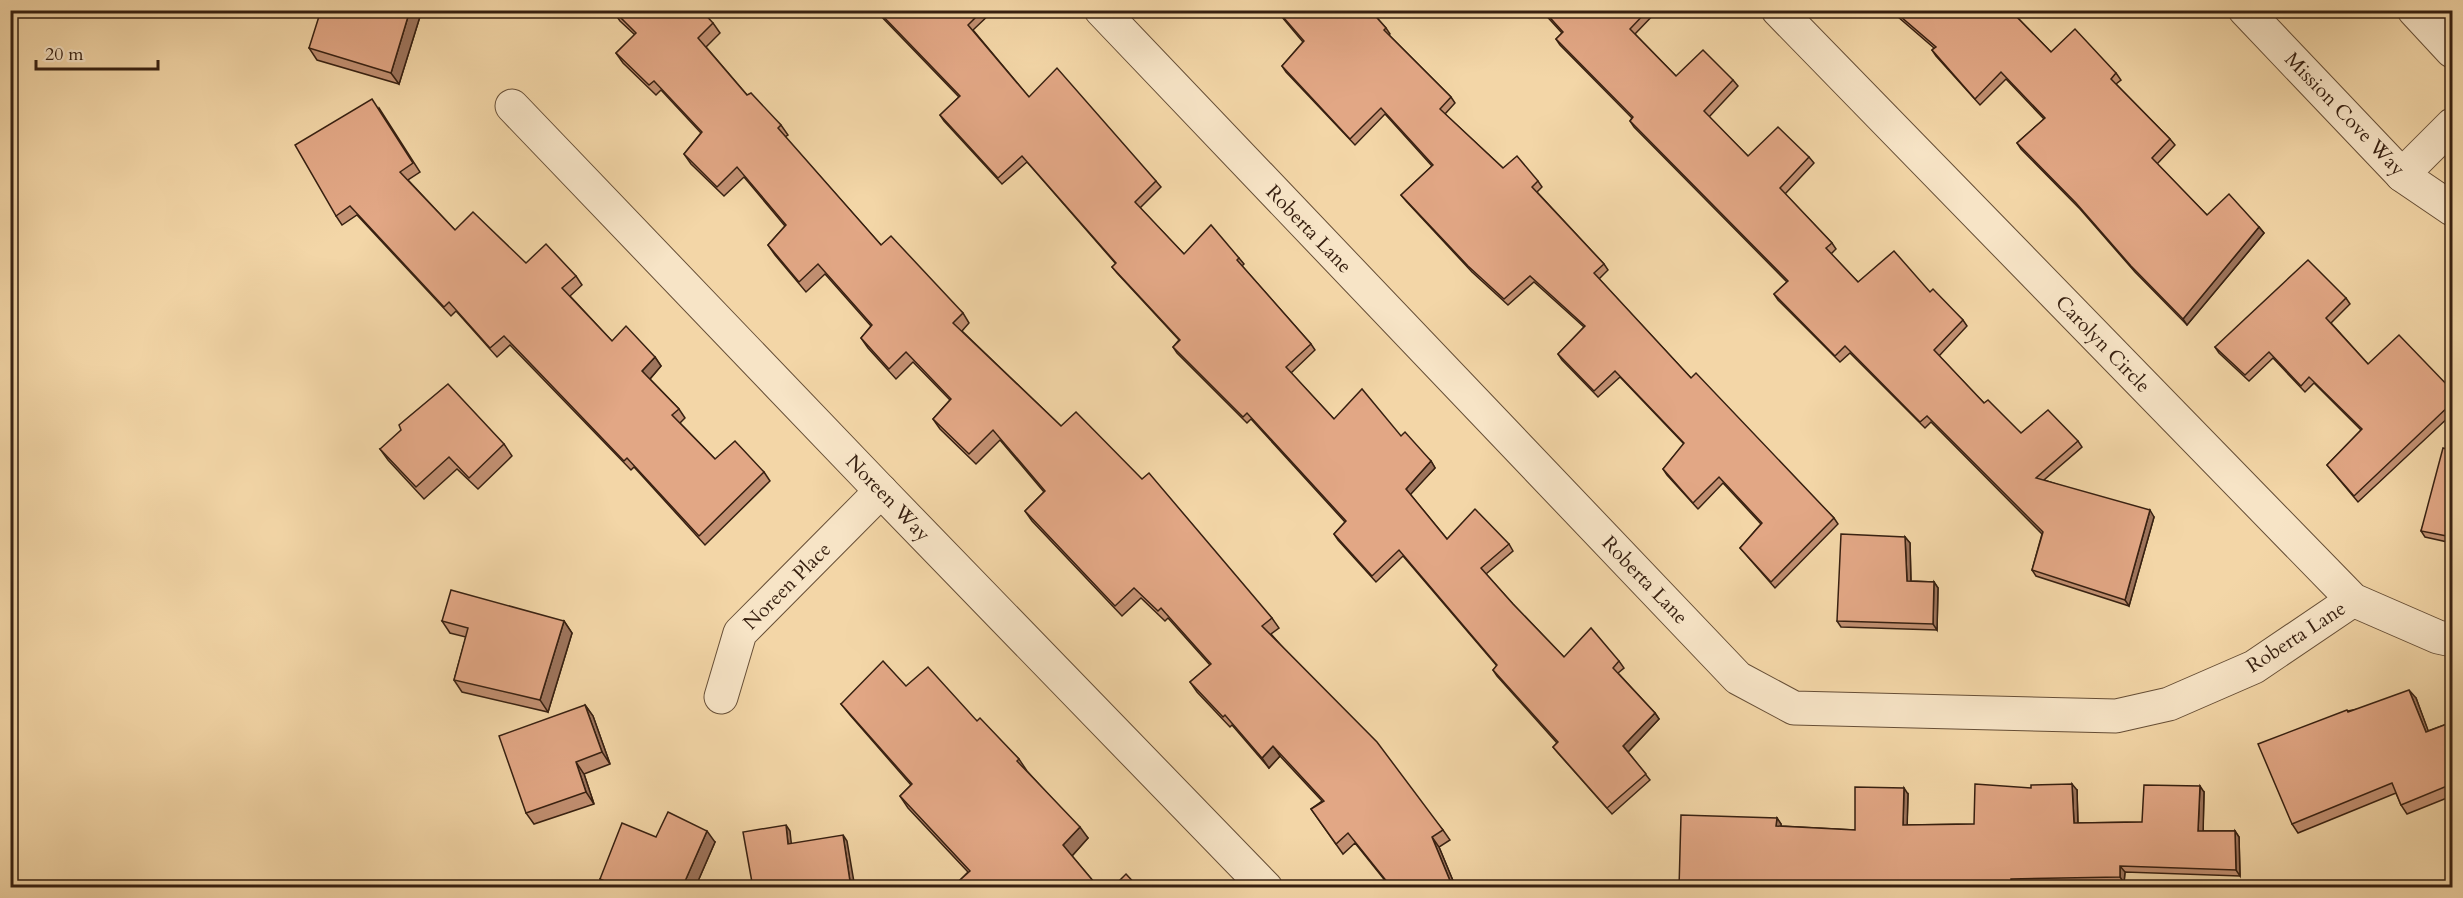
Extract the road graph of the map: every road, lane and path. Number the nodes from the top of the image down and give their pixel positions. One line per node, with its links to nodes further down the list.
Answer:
1 (1101, 10): 11 (street, Roberta Lane)
2 (1778, 10): 11 (street, Carolyn Circle)
3 (2245, 10): 8 (street, Mission Cove Way)
4 (2414, 10): 5 (street)
5 (2452, 51)
6 (512, 106): 10 (street, Noreen Way)
7 (2452, 125): 8 (street)
8 (2402, 175): 9 (street, Mission Cove Way)
9 (2452, 209)
10 (881, 491): 13 (street, Noreen Place); 14 (street, Noreen Way)
11 (2353, 600): 12 (street, Carolyn Circle)
12 (2452, 640)
13 (722, 697)
14 (1266, 888)

